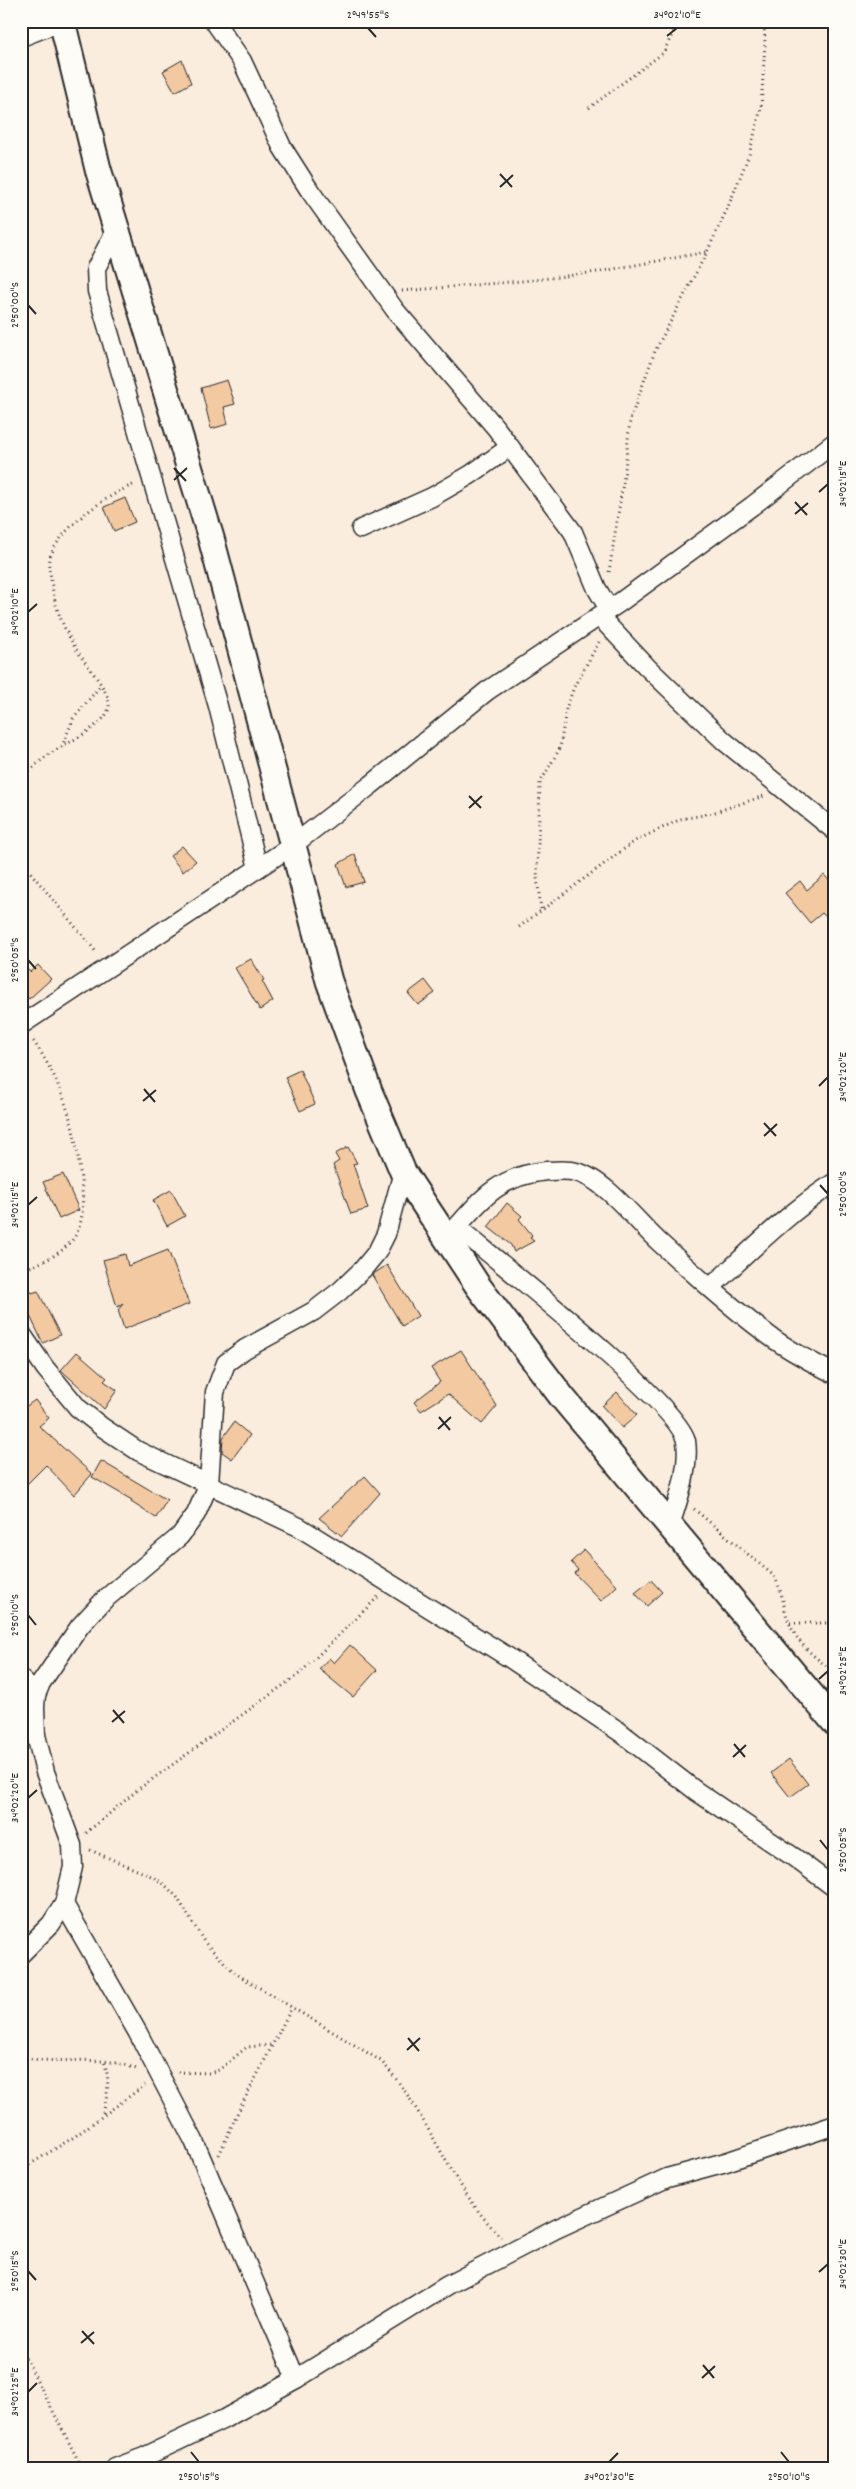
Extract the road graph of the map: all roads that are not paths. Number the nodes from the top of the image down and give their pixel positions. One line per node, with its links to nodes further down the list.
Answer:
1 (62, 21): 3 (street); 4 (main road)
2 (214, 21): 6 (street)
3 (21, 37)
4 (116, 230): 10 (main road); 11 (street)
5 (835, 442): 8 (street)
6 (510, 447): 7 (street); 8 (street)
7 (361, 529)
8 (605, 613): 9 (street); 10 (street)
9 (835, 832)
10 (293, 845): 11 (street); 13 (main road)
11 (258, 868): 12 (street)
12 (21, 1025)
13 (403, 1172): 15 (main road); 19 (street)
14 (835, 1182): 16 (street)
15 (452, 1233): 16 (street); 20 (main road); 20 (street)
16 (711, 1287): 18 (street)
17 (21, 1333): 19 (street)
18 (835, 1374)
19 (210, 1484): 22 (street); 24 (street)
20 (670, 1526): 23 (main road)
21 (21, 1679): 22 (street)
22 (36, 1695): 25 (street)
23 (835, 1723)
24 (835, 1888)
25 (64, 1904): 26 (street); 28 (street)
26 (21, 1954)
27 (835, 2125): 28 (street)
28 (296, 2379): 29 (street)
29 (115, 2468)

